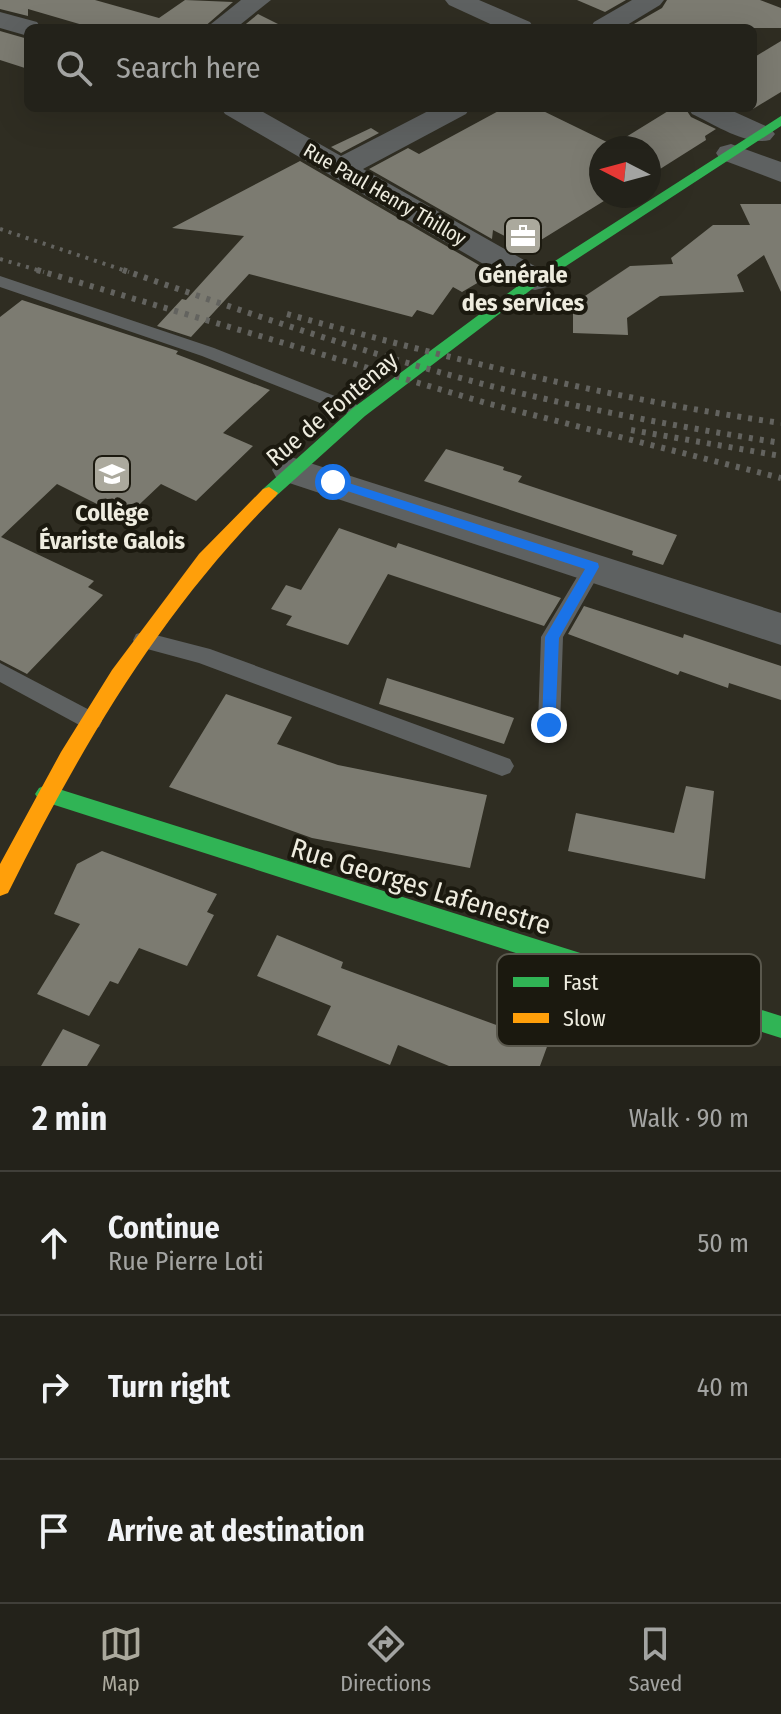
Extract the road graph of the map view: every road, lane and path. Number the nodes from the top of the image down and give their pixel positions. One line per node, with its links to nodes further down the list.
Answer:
1 (258, 0): 5 (street)
2 (458, 0): 6 (street)
3 (651, 0): 7 (street)
4 (0, 20): 8 (street)
5 (225, 24)
6 (512, 24)
7 (610, 24)
8 (24, 27)
9 (242, 112): 14 (street, Rue Paul Henry Thilloy)
10 (448, 112): 14 (street)
11 (716, 112): 12 (street)
12 (770, 127): 13 (main road, Rue de Fontenay)
13 (731, 153): 15 (street); 16 (main road, Rue de Fontenay)
14 (341, 168): 16 (street, Rue Paul Henry Thilloy)
15 (781, 173)
16 (535, 280): 18 (main road, Rue de Fontenay)
17 (0, 281): 18 (lane)
18 (359, 412): 19 (main road, Rue de Fontenay)
19 (291, 470): 20 (street); 22 (main road, Rue de Fontenay)
20 (593, 567): 21 (street); 25 (lane)
21 (781, 629)
22 (144, 640): 24 (main road, Rue de Fontenay); 26 (lane)
23 (0, 672): 24 (lane)
24 (91, 721): 27 (main road, Rue de Fontenay)
25 (549, 725)
26 (502, 766)
27 (46, 794): 28 (main road, Rue de Fontenay); 29 (main road, Rue Georges Lafenestre)
28 (0, 886)
29 (544, 954)
30 (761, 1021): 31 (main road, Rue Georges Lafenestre)
31 (781, 1027)

